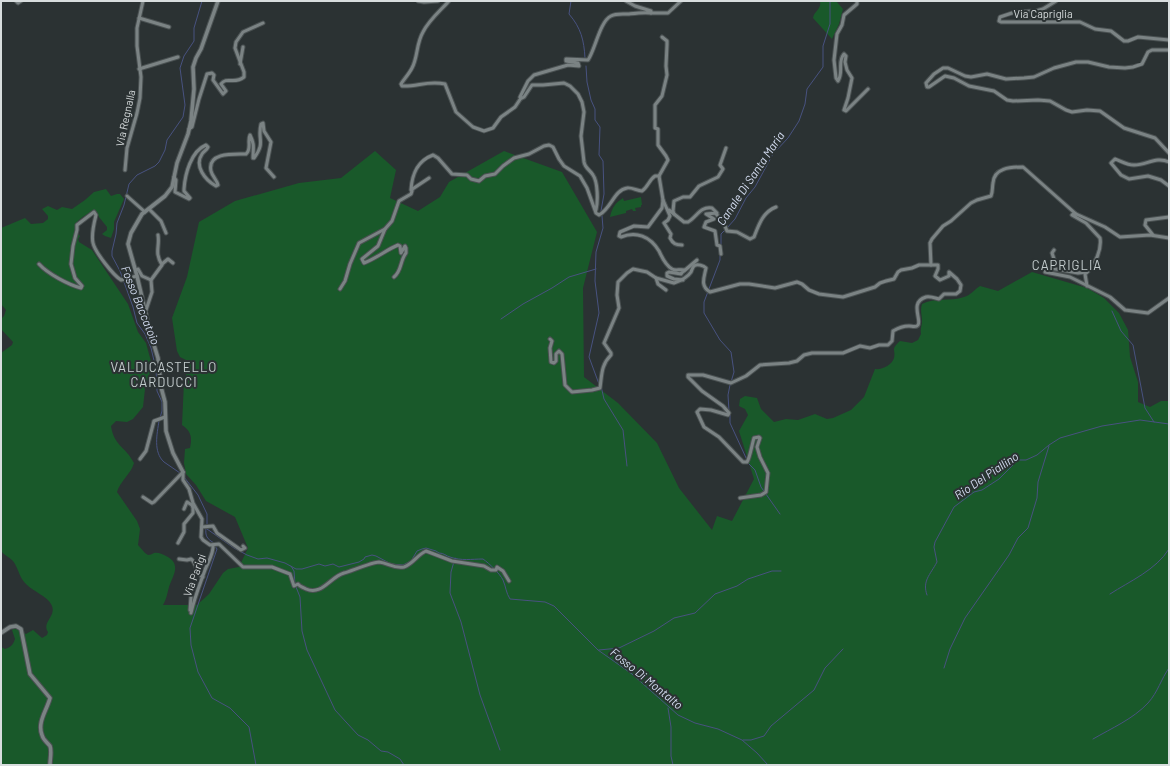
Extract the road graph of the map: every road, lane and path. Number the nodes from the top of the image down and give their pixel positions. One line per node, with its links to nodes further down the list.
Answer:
1 (16, 1): 2 (street)
2 (20, 1)
3 (143, 1): 13 (street, Via Regnalla)
4 (218, 1): 25 (street)
5 (418, 1): 6 (street)
6 (438, 1)
7 (448, 1): 24 (street)
8 (626, 1): 12 (street)
9 (681, 1): 12 (street)
10 (857, 1): 23 (street)
11 (1056, 1): 17 (street, Via Capriglia)
12 (651, 13): 24 (street)
13 (139, 18): 15 (street); 22 (street, Via Regnalla)
14 (263, 23): 21 (street)
15 (169, 27)
16 (662, 37): 30 (street)
17 (1169, 40)
18 (243, 47): 21 (street)
19 (1169, 50): 27 (street)
20 (178, 57): 22 (street)
21 (240, 64): 25 (street)
22 (140, 69): 29 (street, Via Regnalla)
23 (868, 89)
24 (521, 98): 41 (street)
25 (189, 129): 31 (street)
26 (726, 148): 43 (street)
27 (1169, 153)
28 (1169, 162): 34 (street)
29 (125, 170)
30 (659, 176): 37 (street); 41 (street)
31 (174, 177): 32 (street); 39 (street)
32 (274, 177)
33 (429, 178): 35 (street)
34 (1169, 186)
35 (412, 191): 41 (street); 47 (street)
36 (127, 196): 42 (street)
37 (664, 200): 40 (street); 62 (street)
38 (776, 207): 44 (street)
39 (149, 209): 42 (street); 48 (street)
40 (669, 210): 43 (street); 52 (street)
41 (596, 211)
42 (145, 212): 61 (street)
43 (674, 214): 44 (street)
44 (716, 214): 54 (street)
45 (1076, 214): 50 (street); 59 (street); 63 (street)
46 (1169, 217): 50 (street)
47 (385, 229): 65 (street); 70 (street)
48 (166, 233)
49 (158, 235): 58 (street)
50 (1153, 236): 51 (street)
51 (1169, 238)
52 (682, 245)
53 (1054, 250): 60 (street)
54 (721, 254)
55 (697, 260): 62 (street)
56 (173, 263): 58 (street)
57 (39, 264): 64 (street)
58 (162, 264): 67 (street)
59 (931, 265): 68 (street); 79 (street)
60 (1050, 268): 63 (street); 69 (street)
61 (136, 270): 64 (street); 67 (street)
62 (684, 272): 68 (street)
63 (1086, 272): 69 (street)
64 (138, 276): 73 (street)
65 (394, 277)
66 (656, 278): 68 (street); 71 (street); 74 (street)
67 (151, 280): 73 (street)
68 (683, 280)
69 (1087, 286): 72 (street)
70 (340, 289)
71 (666, 290)
72 (1169, 298)
73 (146, 310): 75 (street)
74 (550, 339)
75 (163, 417): 76 (street); 77 (street)
76 (140, 459)
77 (183, 472): 78 (street); 80 (street)
78 (143, 497)
79 (740, 498)
80 (192, 504): 81 (street); 82 (street); 83 (street)
81 (184, 509)
82 (202, 527): 84 (street); 85 (street)
83 (178, 543)
84 (214, 545): 87 (street, Via Parigi); 88 (street)
85 (243, 546)
86 (179, 559): 87 (street)
87 (203, 577): 89 (street, Via Parigi)
88 (508, 581)
89 (190, 592)
90 (1, 634): 91 (street)
91 (50, 765)

